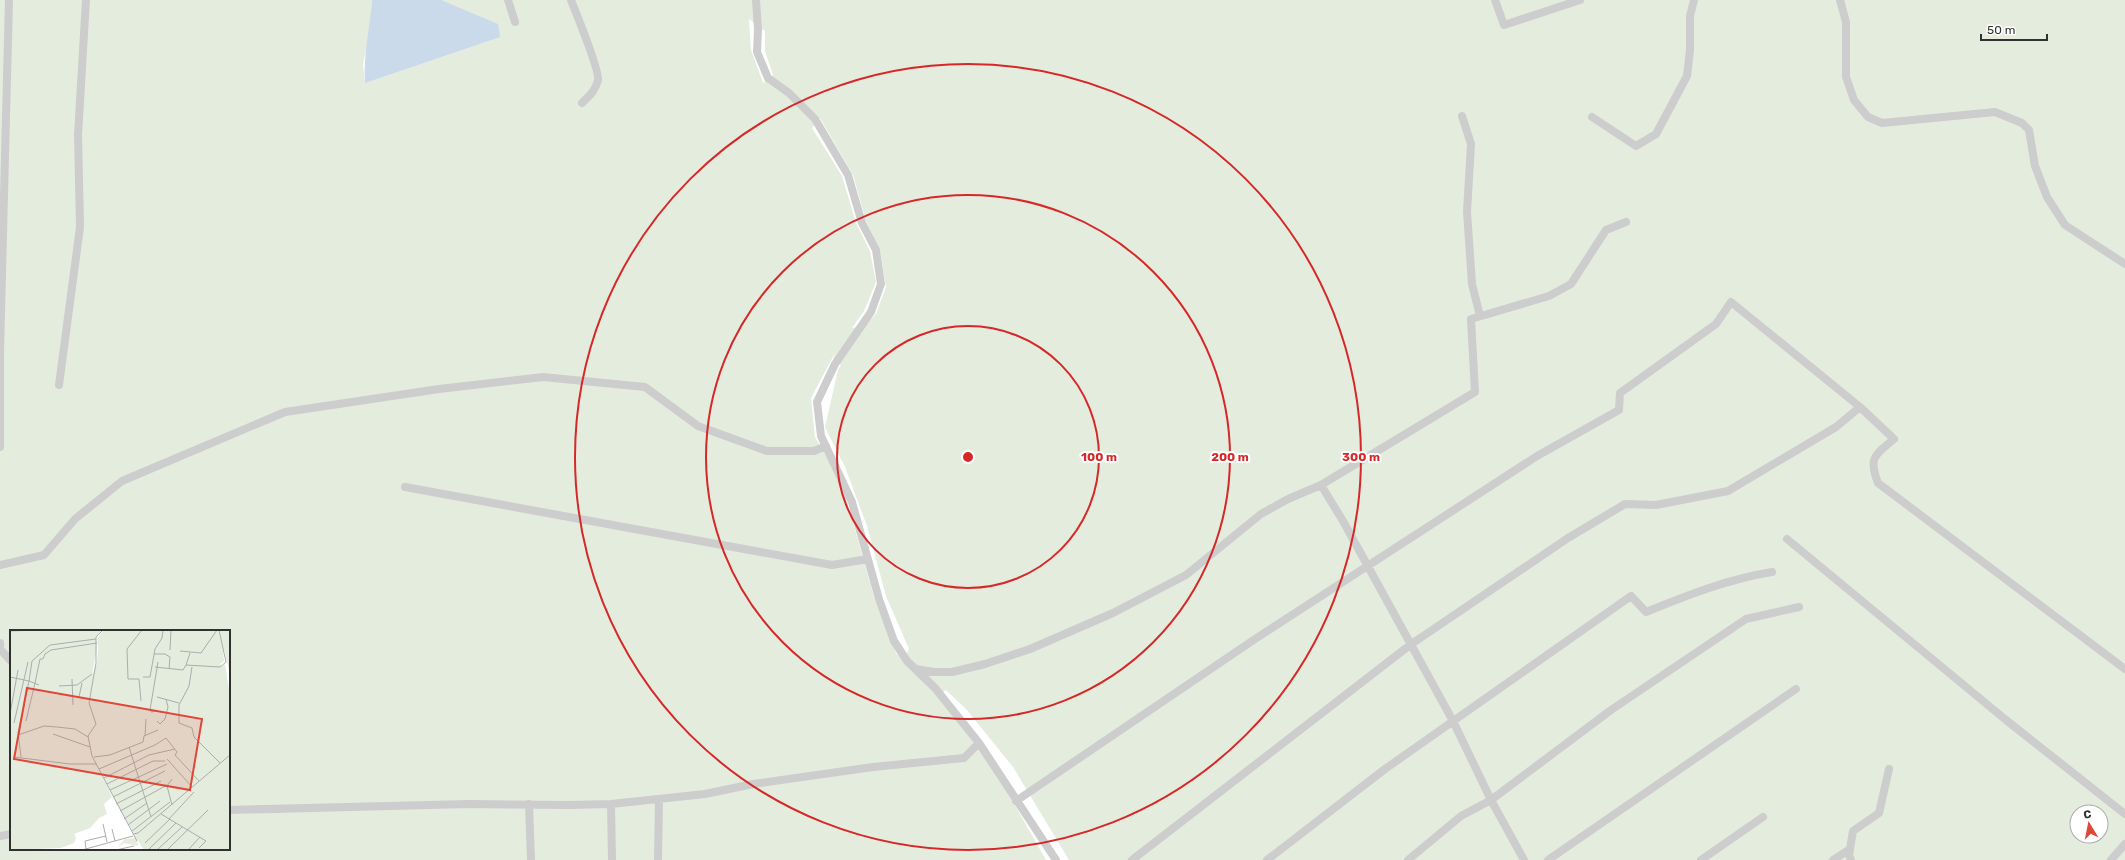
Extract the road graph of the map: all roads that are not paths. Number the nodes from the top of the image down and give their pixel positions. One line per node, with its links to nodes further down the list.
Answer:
1 (9, 0): 20 (street)
2 (86, 0): 17 (street)
3 (508, 0): 10 (street)
4 (571, 0): 11 (street)
5 (756, 0): 19 (street)
6 (1495, 0): 7 (street)
7 (1580, 0)
8 (1694, 0): 13 (street)
9 (1840, 0): 15 (street)
10 (515, 22)
11 (582, 103)
12 (1462, 116): 16 (street)
13 (1592, 117)
14 (1626, 222): 16 (street)
15 (2125, 264)
16 (1480, 316): 21 (street)
17 (59, 385)
18 (1860, 407): 26 (street); 30 (street); 33 (street)
19 (826, 446): 24 (street); 25 (street)
20 (0, 447)
21 (1321, 485): 26 (street); 32 (street)
22 (405, 487): 24 (street)
23 (1787, 539): 44 (street)
24 (868, 559): 32 (street)
25 (0, 566)
26 (1367, 567): 30 (street); 39 (street)
27 (1772, 572): 35 (street)
28 (1799, 606): 40 (street)
29 (0, 643): 31 (street)
30 (1410, 645): 35 (street); 54 (street)
31 (10, 660)
32 (915, 669): 36 (street)
33 (2125, 669)
34 (1796, 689): 58 (street)
35 (1453, 721): 40 (street); 55 (street)
36 (978, 743): 38 (street); 39 (street)
37 (1889, 769): 49 (street)
38 (659, 799): 42 (street); 52 (street)
39 (1016, 800): 53 (street)
40 (1491, 800): 56 (street); 57 (street)
41 (529, 804): 42 (street); 43 (street); 50 (street)
42 (611, 804): 51 (street)
43 (230, 810)
44 (2125, 814)
45 (1763, 817): 59 (street)
46 (10, 834): 47 (street)
47 (0, 836)
48 (2125, 844): 62 (street)
49 (1850, 849): 60 (street); 61 (street)
50 (531, 860)
51 (612, 860)
52 (658, 860)
53 (1056, 860)
54 (1132, 860)
55 (1266, 860)
56 (1408, 860)
57 (1524, 860)
58 (1548, 860)
59 (1701, 860)
60 (1833, 860)
61 (1851, 860)
62 (2111, 860)

